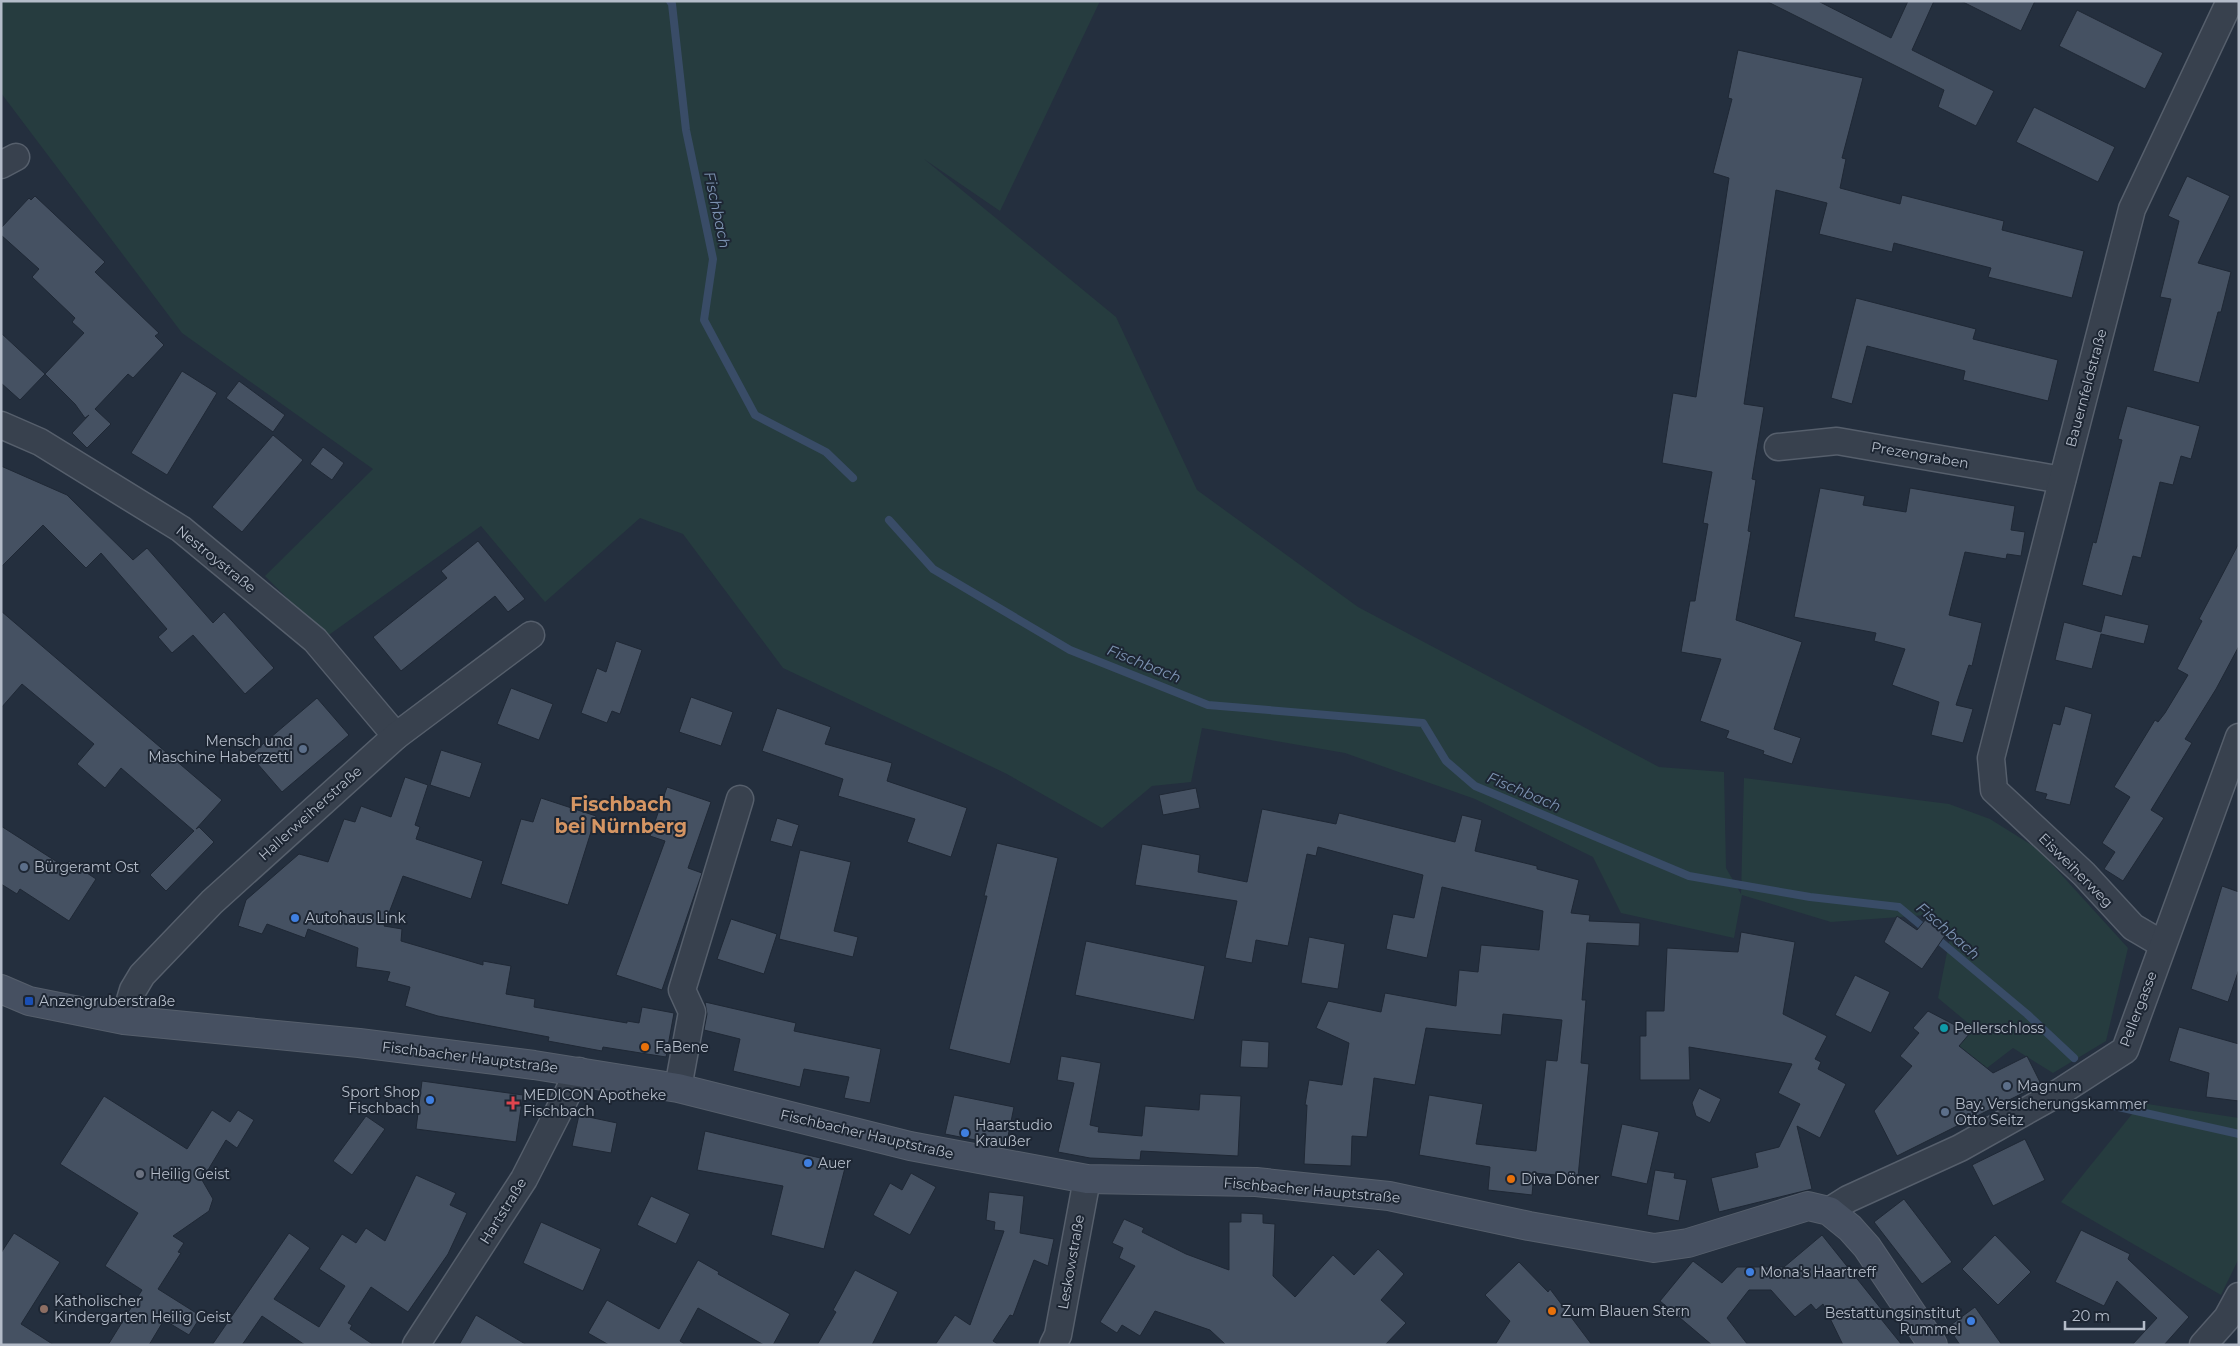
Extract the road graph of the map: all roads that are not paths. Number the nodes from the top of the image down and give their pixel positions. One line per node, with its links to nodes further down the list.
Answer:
1 (2230, 1): 4 (street, Bauernfeldstraße)
2 (1, 425): 6 (street, Nestroystraße)
3 (1778, 448): 4 (street, Prezengraben)
4 (2062, 480): 8 (street, Bauernfeldstraße)
5 (531, 635): 6 (street, Hallerweiherstraße)
6 (396, 736): 12 (street, Hallerweiherstraße)
7 (2239, 737): 10 (street, Pellergasse)
8 (1994, 790): 10 (street, Eisweiherweg)
9 (740, 799): 14 (street)
10 (2162, 944): 16 (street, Pellergasse)
11 (1, 989): 12 (main road, Fischbacher Hauptstraße)
12 (124, 1020): 13 (main road, Fischbacher Hauptstraße)
13 (579, 1071): 14 (main road, Fischbacher Hauptstraße); 18 (street, Hartstraße)
14 (678, 1088): 15 (main road, Fischbacher Hauptstraße)
15 (1087, 1179): 16 (main road, Fischbacher Hauptstraße); 19 (street, Leskowstraße)
16 (1829, 1211): 20 (main road, Fischbacher Hauptstraße)
17 (2239, 1296): 21 (street)
18 (416, 1345)
19 (1053, 1345)
20 (1933, 1345)
21 (2204, 1345)

